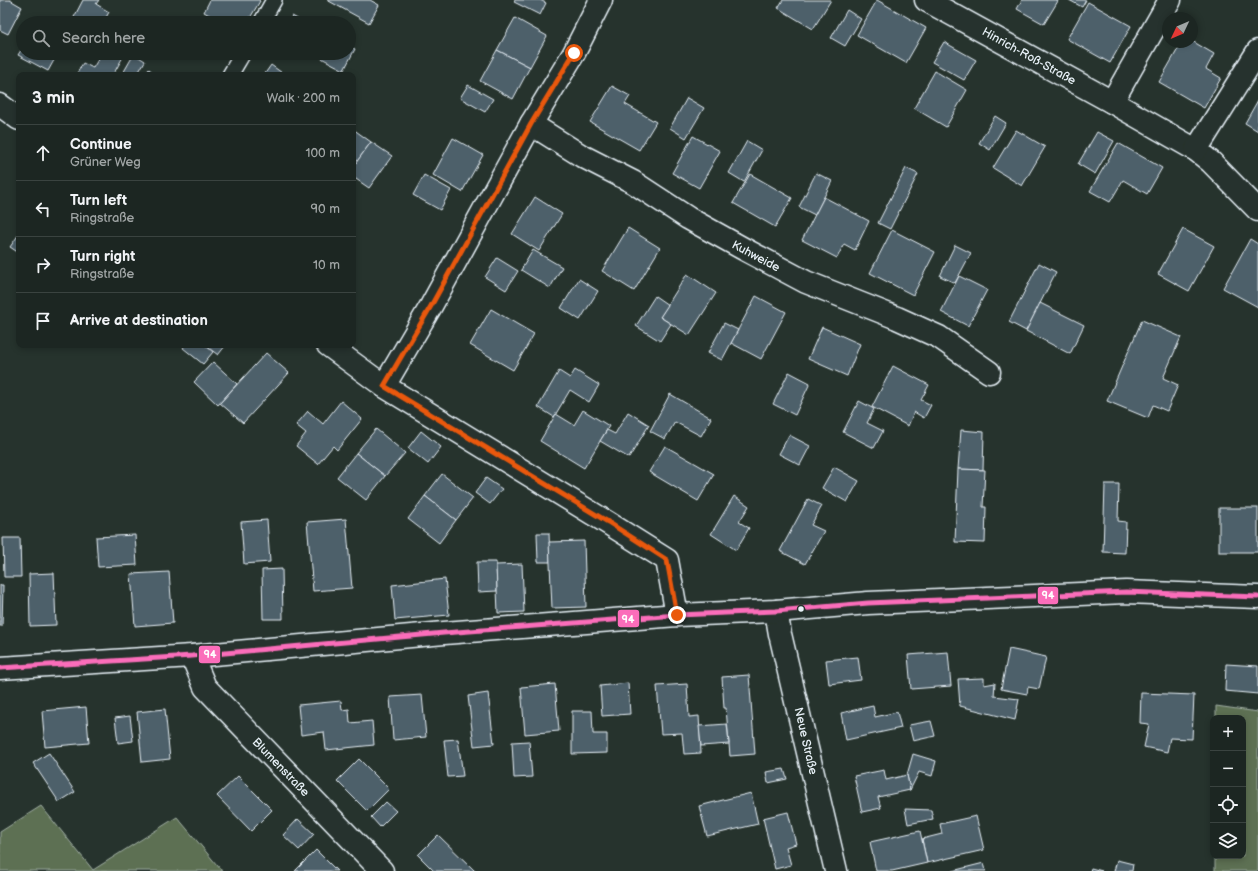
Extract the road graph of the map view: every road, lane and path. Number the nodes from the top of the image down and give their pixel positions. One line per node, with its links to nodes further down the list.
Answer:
1 (274, 0): 6 (lane)
2 (602, 0): 13 (street)
3 (926, 0): 5 (street, Hinrich-Roß-Straße)
4 (1170, 0): 10 (street)
5 (949, 5): 10 (street, Hinrich-Roß-Straße)
6 (265, 16)
7 (1258, 51): 14 (street)
8 (239, 60): 9 (lane)
9 (232, 72)
10 (1112, 102): 14 (street, Hinrich-Roß-Straße)
11 (0, 105): 12 (street)
12 (16, 117)
13 (531, 124): 17 (street, Kuhweide); 18 (street)
14 (1196, 150): 15 (street, Hinrich-Roß-Straße)
15 (1258, 210)
16 (332, 348): 18 (street)
17 (989, 372)
18 (384, 386): 21 (street)
19 (1258, 597): 20 (street)
20 (776, 611): 21 (street); 25 (street, Neue Straße)
21 (677, 615): 22 (street)
22 (192, 656): 23 (street); 24 (street, Blumenstraße)
23 (0, 668)
24 (382, 871)
25 (836, 871)

